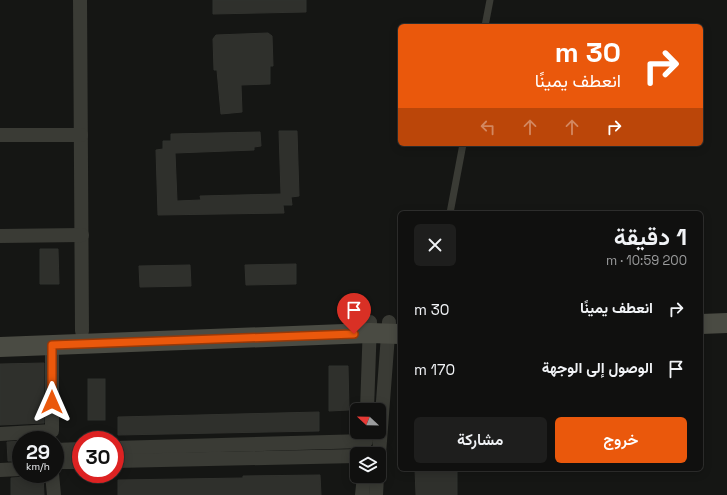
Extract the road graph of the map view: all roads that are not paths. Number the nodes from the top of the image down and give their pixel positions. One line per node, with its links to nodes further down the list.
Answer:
1 (80, 0): 5 (street)
2 (490, 0): 3 (lane)
3 (485, 24)
4 (0, 135): 5 (street)
5 (81, 135): 8 (street)
6 (463, 146): 7 (lane)
7 (450, 211)
8 (82, 235): 9 (street); 15 (street)
9 (0, 236)
10 (727, 311): 11 (main road)
11 (703, 312)
12 (727, 323): 13 (main road)
13 (703, 324)
14 (386, 328): 15 (main road); 17 (main road); 19 (street); 24 (street)
15 (82, 331): 16 (main road)
16 (0, 333)
17 (52, 345): 18 (main road); 20 (street)
18 (0, 347)
19 (369, 403)
20 (52, 431)
21 (0, 434): 22 (street)
22 (12, 434)
23 (366, 442): 25 (street)
24 (379, 447)
25 (124, 448)
26 (350, 456): 27 (street)
27 (124, 461)
28 (12, 469): 29 (street)
29 (0, 470)
30 (53, 483): 33 (street)
31 (363, 483): 34 (street)
32 (377, 483): 35 (street)
33 (54, 495)
34 (362, 495)
35 (376, 495)

